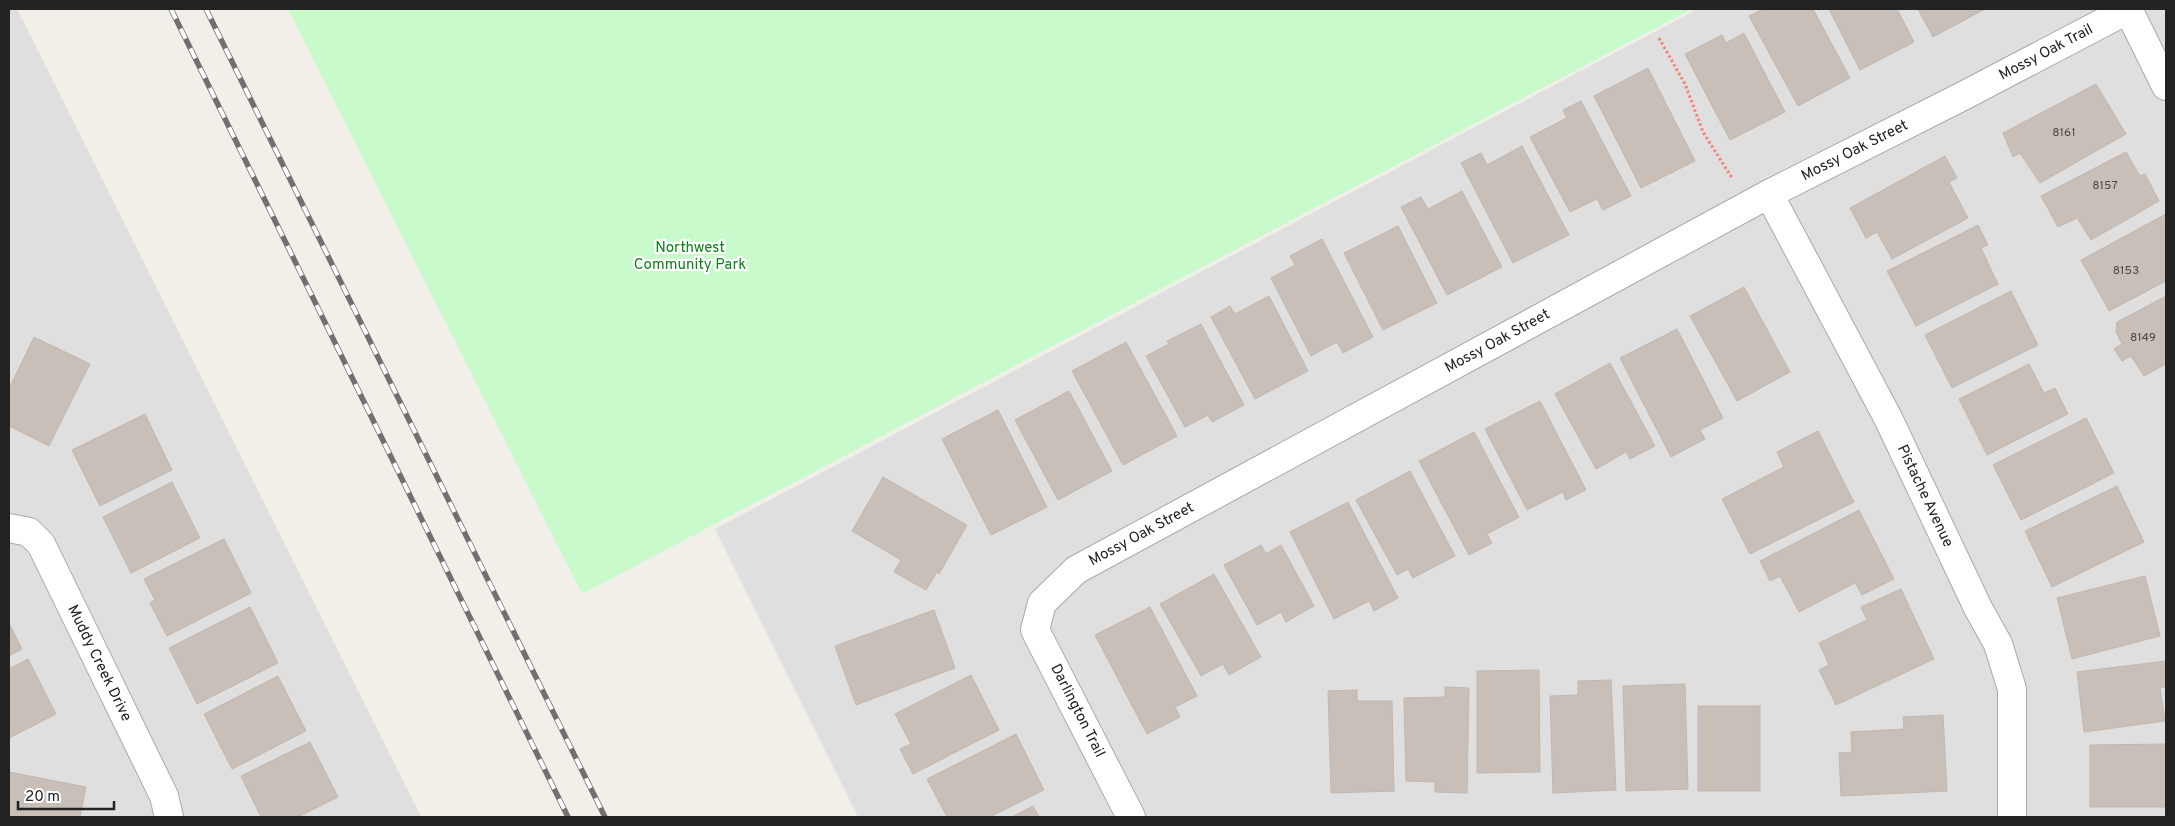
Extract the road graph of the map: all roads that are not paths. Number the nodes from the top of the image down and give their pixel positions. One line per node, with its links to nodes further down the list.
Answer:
1 (2128, 9): 2 (street); 3 (street, Mossy Oak Trail)
2 (2166, 86)
3 (1963, 96): 4 (street, Mossy Oak Street)
4 (1769, 194): 6 (street, Mossy Oak Street); 9 (street, Pistache Avenue)
5 (9, 528): 7 (street, Muddy Creek Drive)
6 (1042, 603): 8 (street, Darlington Trail)
7 (169, 817)
8 (1131, 817)
9 (2012, 817)

